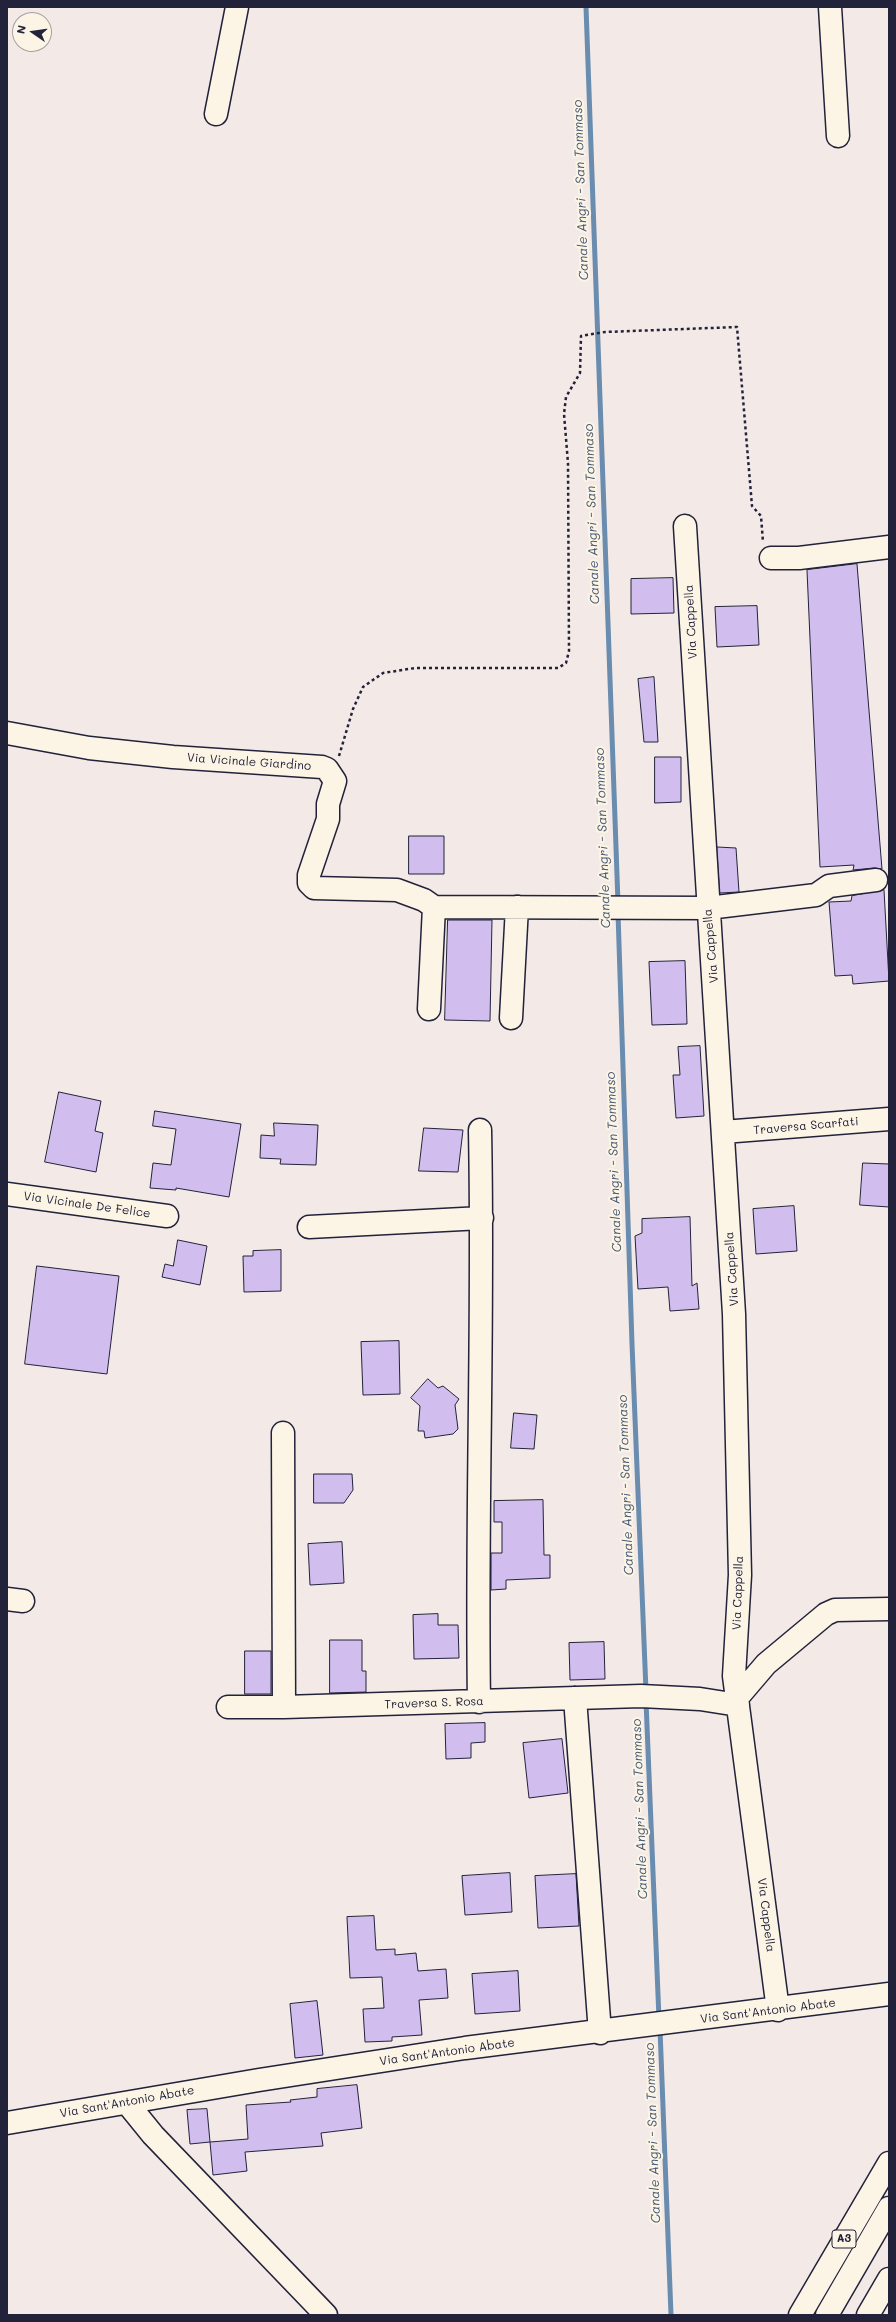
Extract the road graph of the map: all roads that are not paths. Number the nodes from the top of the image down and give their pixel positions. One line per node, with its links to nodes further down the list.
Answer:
1 (237, 7): 3 (main road)
2 (830, 7): 4 (main road)
3 (216, 114)
4 (838, 136)
5 (685, 526): 12 (main road, Via Cappella)
6 (889, 547): 7 (main road)
7 (771, 558)
8 (7, 733): 10 (main road, Via Vicinale Giardino)
9 (876, 880): 12 (main road, Via Vicinale Giardino)
10 (434, 907): 11 (main road, Via Vicinale Giardino); 13 (main road)
11 (517, 907): 12 (main road, Via Vicinale Giardino); 14 (main road)
12 (708, 908): 17 (main road, Via Cappella)
13 (429, 1009)
14 (511, 1018)
15 (889, 1119): 17 (main road, Traversa Scarfati)
16 (480, 1130): 20 (main road)
17 (723, 1132): 26 (main road, Via Cappella)
18 (7, 1194): 19 (main road, Via Vicinale De Felice)
19 (167, 1216)
20 (482, 1218): 21 (main road); 25 (main road)
21 (309, 1227)
22 (283, 1433): 28 (main road)
23 (889, 1609): 26 (main road)
24 (575, 1698): 25 (main road, Traversa S. Rosa); 26 (main road, Traversa S. Rosa); 31 (main road)
25 (479, 1702): 28 (main road, Traversa S. Rosa)
26 (738, 1702): 30 (main road, Via Cappella)
27 (228, 1707): 28 (main road, Traversa S. Rosa)
28 (284, 1707)
29 (889, 1994): 30 (main road, Via Sant'Antonio Abate)
30 (778, 2010): 31 (main road, Via Sant'Antonio Abate)
31 (600, 2033): 32 (main road, Via Sant'Antonio Abate)
32 (127, 2103): 33 (main road, Via Sant'Antonio Abate); 37 (main road)
33 (7, 2123)
34 (889, 2163): 38 (main road, A3)
35 (889, 2208): 39 (main road, A3)
36 (889, 2279): 40 (main road)
37 (326, 2315)
38 (800, 2315)
39 (826, 2315)
40 (868, 2315)

